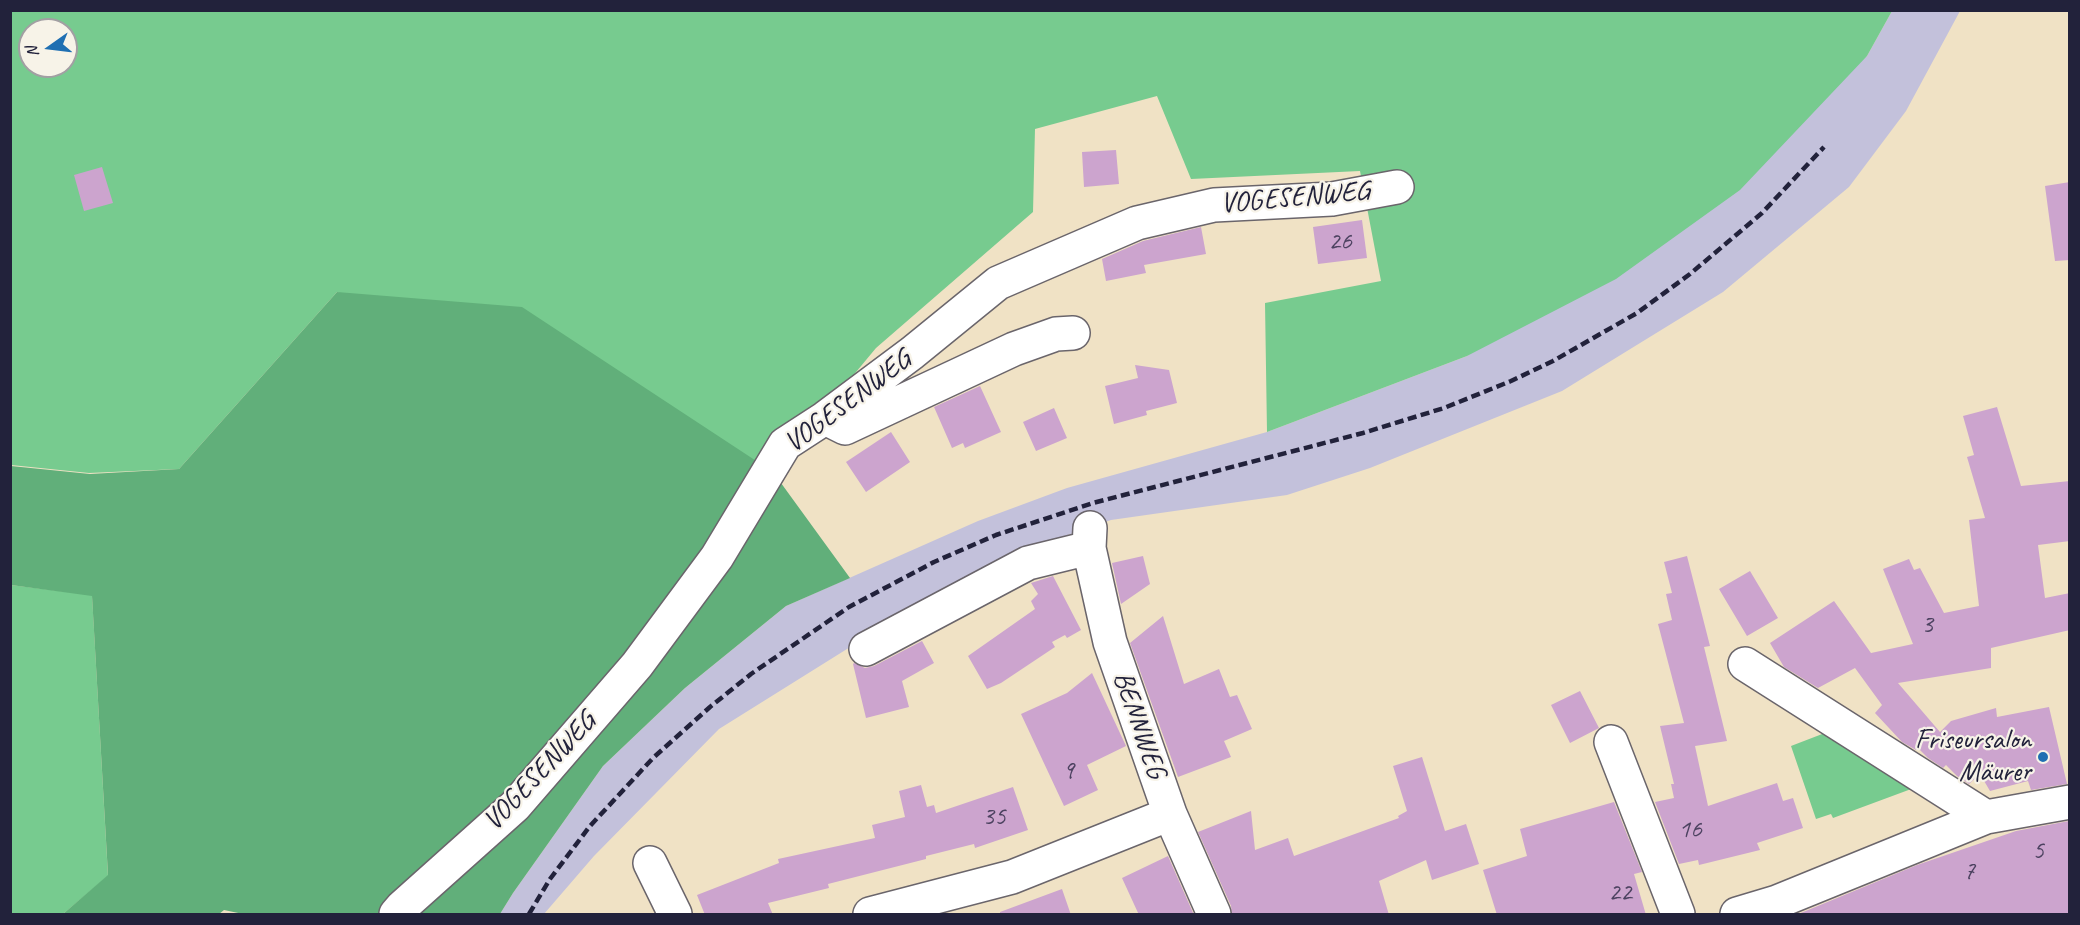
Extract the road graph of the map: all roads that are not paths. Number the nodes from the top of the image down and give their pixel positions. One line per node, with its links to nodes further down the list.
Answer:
1 (1397, 187): 3 (street, VOGESENWEG)
2 (1073, 333): 3 (street)
3 (825, 418): 11 (street, VOGESENWEG)
4 (866, 649): 8 (street, BENNWEG)
5 (1745, 664): 9 (street)
6 (1611, 742): 15 (street)
7 (2070, 802): 9 (street)
8 (1170, 814): 13 (street); 14 (street, BENNWEG)
9 (1986, 817): 16 (street)
10 (651, 863): 12 (street)
11 (399, 911)
12 (675, 915)
13 (870, 915)
14 (1214, 915)
15 (1678, 915)
16 (1737, 915)

